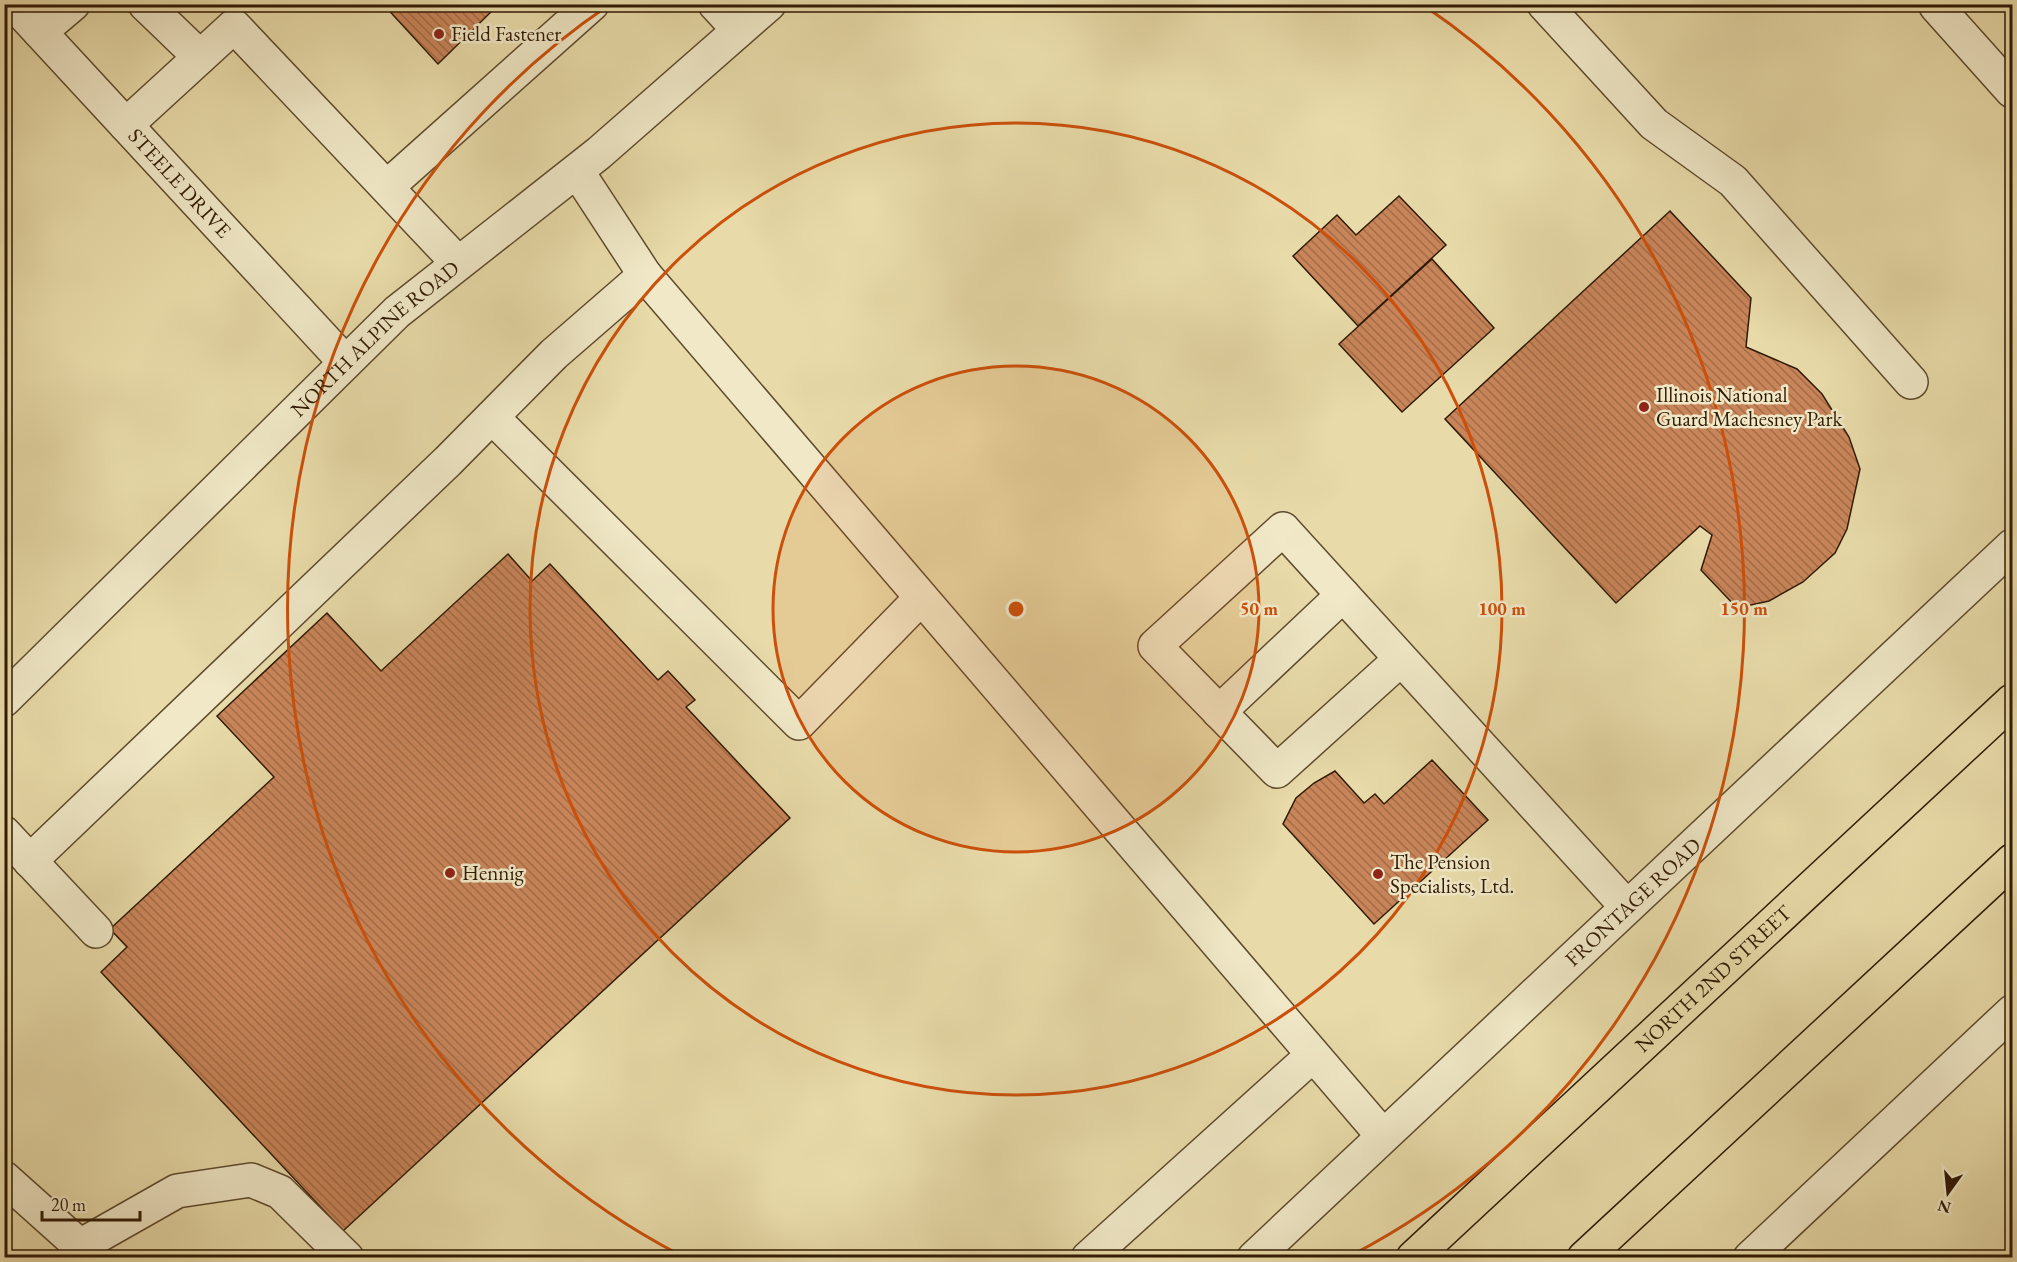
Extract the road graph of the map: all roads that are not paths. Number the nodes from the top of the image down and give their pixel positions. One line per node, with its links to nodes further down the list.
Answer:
1 (15, 4): 10 (street, STEELE DRIVE)
2 (73, 4): 10 (street)
3 (145, 4): 11 (street)
4 (592, 4): 15 (street)
5 (715, 4): 9 (street)
6 (769, 4): 9 (street, NORTH ALPINE ROAD)
7 (1544, 4): 19 (street)
8 (1936, 6): 12 (street)
9 (739, 30): 14 (street, NORTH ALPINE ROAD)
10 (40, 32): 13 (street, STEELE DRIVE)
11 (200, 57): 13 (street); 15 (street)
12 (2013, 91)
13 (126, 125): 18 (street, STEELE DRIVE)
14 (577, 171): 16 (street, NORTH ALPINE ROAD); 17 (street)
15 (387, 187): 16 (street)
16 (458, 263): 18 (street, NORTH ALPINE ROAD)
17 (645, 275): 20 (street); 23 (street)
18 (345, 362): 25 (street, NORTH ALPINE ROAD)
19 (1911, 382)
20 (492, 417): 23 (street); 29 (street)
21 (2013, 546): 31 (street, FRONTAGE ROAD)
22 (1343, 595): 24 (street); 27 (street); 27 (street)
23 (921, 598): 34 (street)
24 (1401, 659): 27 (street); 31 (street)
25 (4, 700)
26 (2013, 701): 41 (main road, NORTH 2ND STREET)
27 (1219, 712)
28 (4, 833): 29 (street)
29 (30, 861): 32 (street)
30 (2013, 861): 42 (main road)
31 (1627, 907): 35 (street, FRONTAGE ROAD)
32 (96, 931)
33 (2013, 1012): 43 (street)
34 (1313, 1055): 35 (street); 39 (street)
35 (1383, 1136): 40 (street, FRONTAGE ROAD)
36 (4, 1178): 37 (street)
37 (83, 1252): 38 (street)
38 (346, 1257)
39 (1088, 1257)
40 (1254, 1257)
41 (1413, 1257)
42 (1584, 1257)
43 (1750, 1257)

